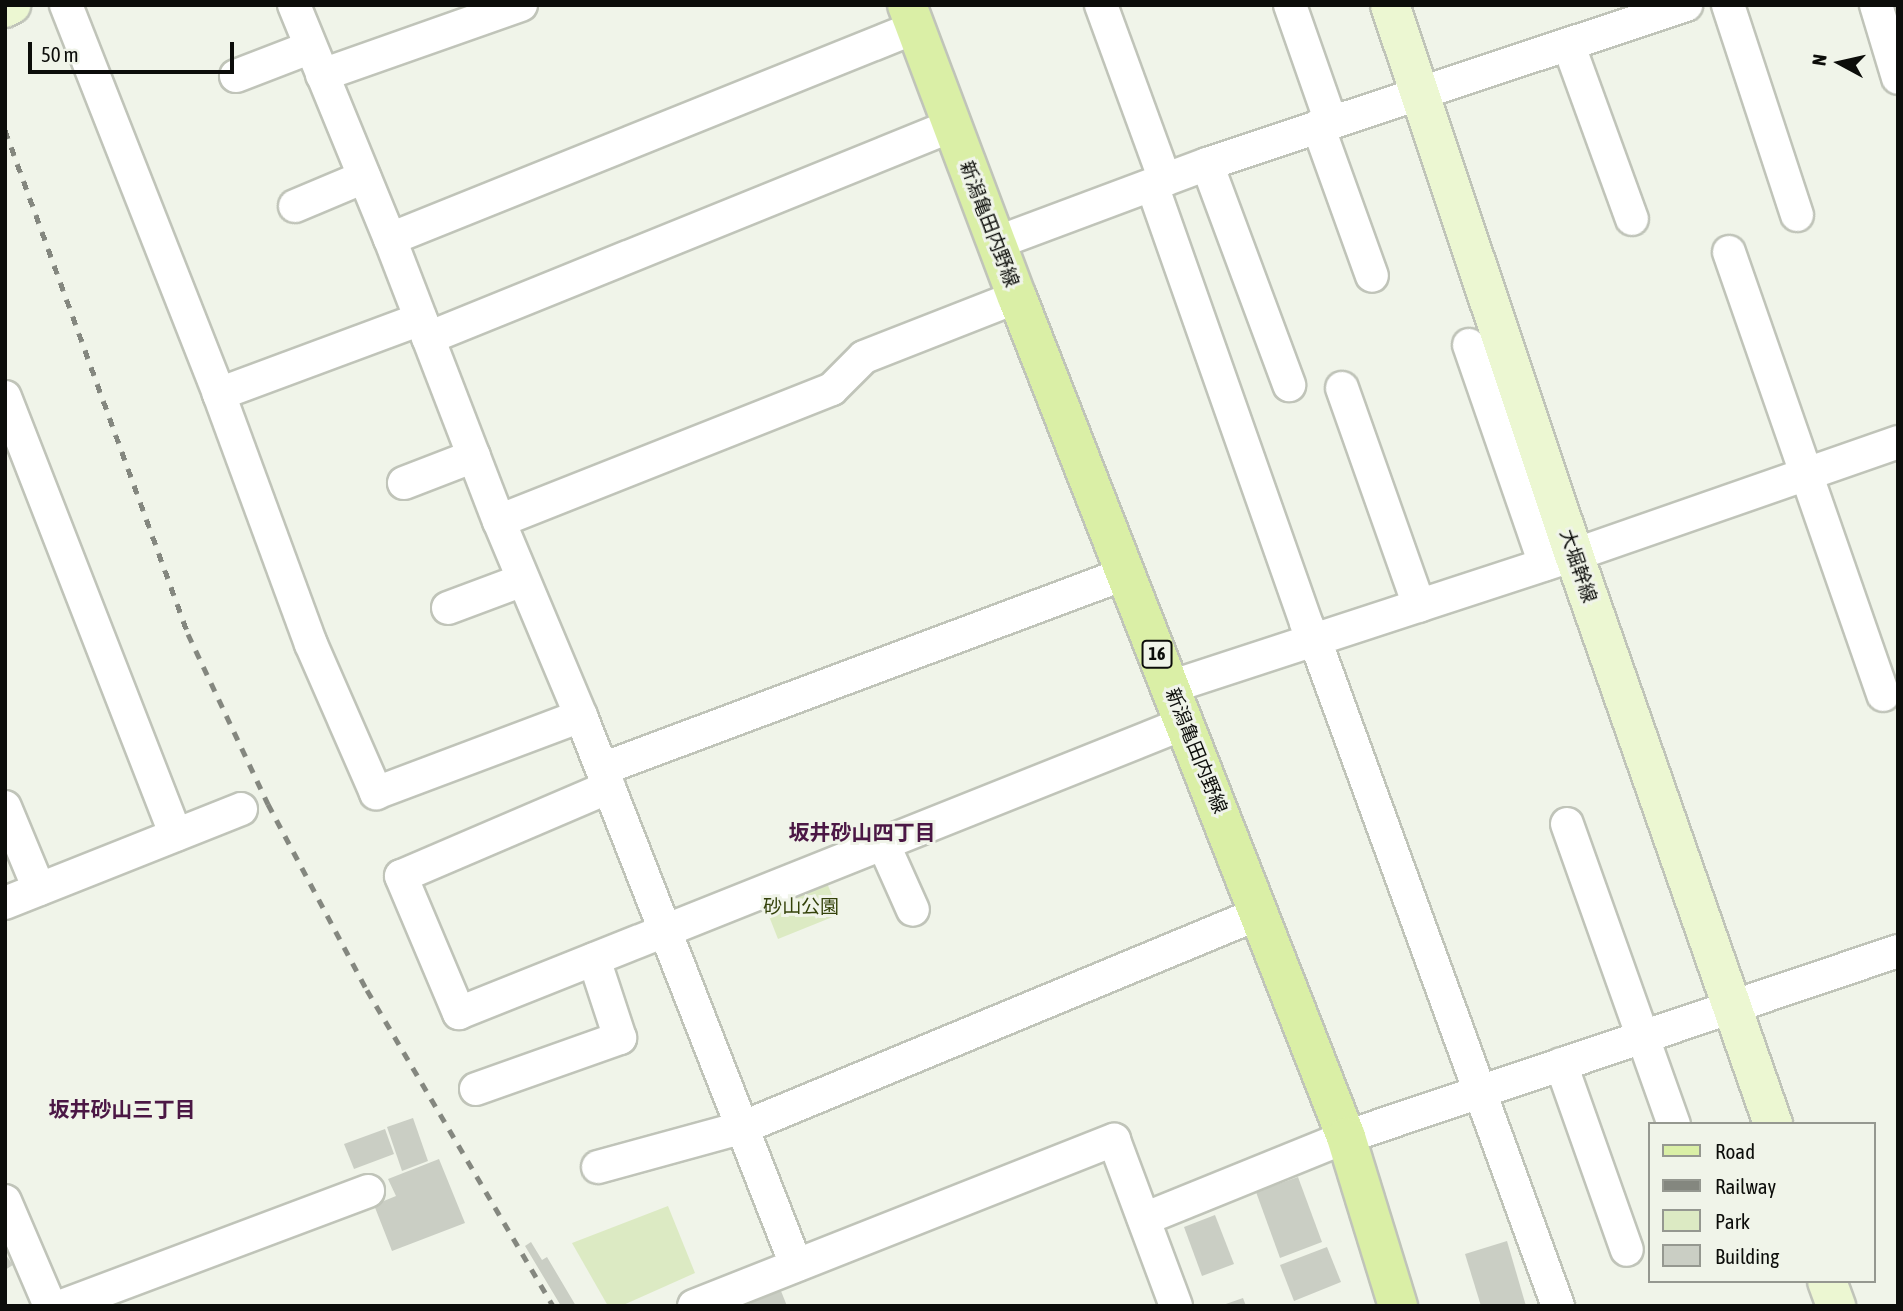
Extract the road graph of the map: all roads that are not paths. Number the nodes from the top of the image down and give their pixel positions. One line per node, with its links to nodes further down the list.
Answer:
1 (11, 5): 11 (street)
2 (66, 5): 35 (street)
3 (294, 5): 14 (street)
4 (521, 5): 14 (street)
5 (1101, 5): 22 (street)
6 (1290, 5): 18 (street)
7 (1390, 5): 17 (street, 大堀幹線)
8 (1686, 5): 13 (street)
9 (1727, 5): 24 (street)
10 (1876, 5): 16 (street)
11 (5, 8)
12 (910, 16): 19 (main road, 新潟亀田内野線 / 16); 26 (street)
13 (1569, 46): 17 (street); 25 (street)
14 (317, 61): 15 (street); 21 (street)
15 (236, 76)
16 (1898, 78)
17 (1419, 93): 18 (street); 43 (street, 大堀幹線)
18 (1325, 124): 20 (street); 29 (street)
19 (951, 126): 27 (main road, 新潟亀田内野線 / 16); 31 (street)
20 (1207, 164): 22 (street); 33 (street)
21 (364, 177): 23 (street); 26 (street)
22 (1158, 182): 27 (street); 48 (street)
23 (295, 206)
24 (1797, 215)
25 (1632, 219)
26 (390, 239): 31 (street)
27 (996, 243): 30 (main road, 新潟亀田内野線 / 16)
28 (1730, 252): 40 (street)
29 (1372, 276)
30 (1017, 297): 42 (street); 44 (main road, 新潟亀田内野線 / 16)
31 (425, 329): 35 (street); 39 (street)
32 (1469, 345): 43 (street)
33 (1289, 385)
34 (1342, 388): 46 (street)
35 (219, 394): 51 (street)
36 (5, 397): 38 (street)
37 (1898, 442): 40 (street)
38 (16, 454): 57 (street)
39 (474, 456): 41 (street); 42 (street)
40 (1807, 473): 43 (street); 50 (street)
41 (404, 483)
42 (499, 521): 45 (street)
43 (1560, 560): 46 (street); 66 (street, 大堀幹線)
44 (1124, 574): 49 (main road, 新潟亀田内野線 / 16); 53 (street)
45 (523, 580): 47 (street); 51 (street)
46 (1419, 606): 48 (street)
47 (448, 608)
48 (1315, 640): 49 (street); 70 (street)
49 (1170, 688): 52 (main road, 新潟亀田内野線 / 16)
50 (1882, 695)
51 (581, 716): 53 (street)
52 (1185, 723): 58 (street); 62 (main road, 新潟亀田内野線 / 16)
53 (605, 778): 63 (street); 65 (street)
54 (5, 807): 59 (street)
55 (241, 809): 57 (street)
56 (1567, 824): 67 (street)
57 (176, 835): 59 (street)
58 (883, 843): 61 (street); 63 (street)
59 (39, 889): 60 (street)
60 (5, 903)
61 (913, 910)
62 (1260, 913): 73 (street); 74 (main road, 新潟亀田内野線 / 16)
63 (666, 930): 65 (street); 73 (street)
64 (1896, 956): 66 (street)
65 (594, 959): 69 (street)
66 (1733, 1007): 67 (street); 72 (street, 大堀幹線)
67 (1643, 1037): 68 (street); 71 (street)
68 (1561, 1064): 70 (street); 79 (street)
69 (477, 1089)
70 (1481, 1091): 74 (street); 87 (street)
71 (1673, 1122)
72 (1772, 1122)
73 (744, 1127): 75 (street); 80 (street)
74 (1346, 1137): 78 (street); 86 (main road, 新潟亀田内野線 / 16)
75 (598, 1167)
76 (368, 1191): 83 (street)
77 (5, 1201): 82 (street)
78 (1144, 1219): 80 (street); 85 (street)
79 (1627, 1250)
80 (796, 1265): 84 (street)
81 (1828, 1283): 88 (street)
82 (50, 1306)
83 (62, 1306)
84 (694, 1306)
85 (1176, 1306)
86 (1398, 1306)
87 (1558, 1306)
88 (1836, 1306)

